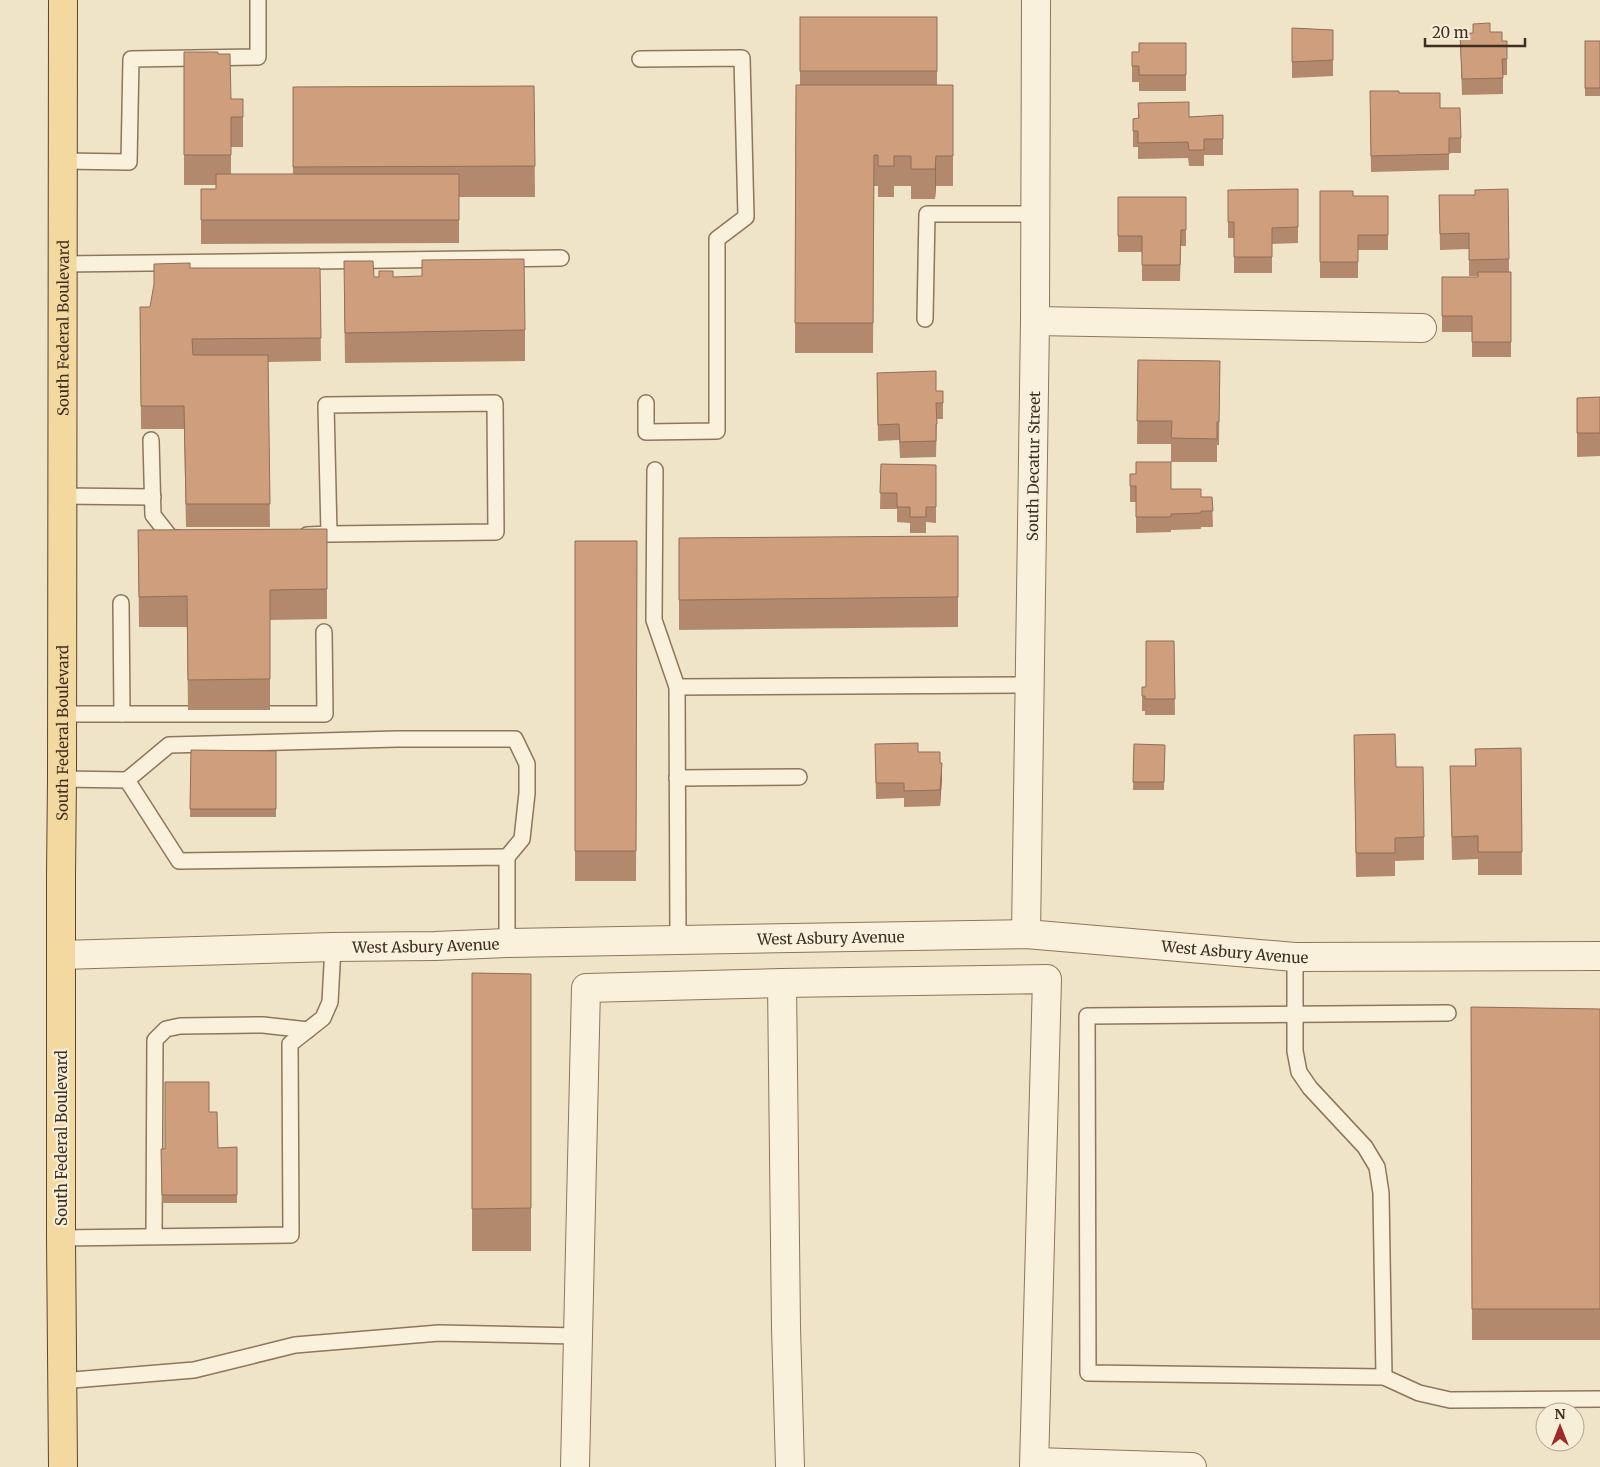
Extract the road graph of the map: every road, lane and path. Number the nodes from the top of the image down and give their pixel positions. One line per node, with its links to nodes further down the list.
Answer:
1 (63, 0): 5 (main road, South Federal Boulevard)
2 (258, 0): 5 (lane)
3 (1036, 0): 6 (street, South Decatur Street)
4 (640, 59): 12 (lane)
5 (63, 161): 8 (main road, South Federal Boulevard)
6 (1035, 214): 9 (lane); 10 (street, South Decatur Street)
7 (561, 258): 8 (lane)
8 (62, 264): 15 (main road, South Federal Boulevard)
9 (925, 319)
10 (1035, 321): 11 (street); 22 (street, South Decatur Street)
11 (1422, 328)
12 (646, 403)
13 (151, 440): 16 (lane)
14 (655, 470): 23 (lane)
15 (62, 496): 16 (lane); 24 (main road, South Federal Boulevard)
16 (152, 497): 19 (lane)
17 (328, 534): 17 (lane); 18 (lane)
18 (289, 535)
19 (191, 538)
20 (121, 603): 25 (lane)
21 (324, 632): 25 (lane)
22 (1030, 685): 23 (lane); 31 (street, South Decatur Street)
23 (677, 687): 27 (lane)
24 (62, 714): 25 (lane); 28 (main road, South Federal Boulevard)
25 (122, 714)
26 (799, 777): 27 (lane)
27 (677, 778): 32 (lane)
28 (62, 779): 29 (lane); 35 (main road, South Federal Boulevard)
29 (127, 780): 30 (lane); 30 (lane)
30 (507, 857): 33 (lane)
31 (1026, 934): 32 (street, West Asbury Avenue); 37 (street, West Asbury Avenue)
32 (678, 940): 33 (street, West Asbury Avenue)
33 (507, 943): 34 (street, West Asbury Avenue)
34 (333, 947): 35 (street, West Asbury Avenue); 41 (lane)
35 (61, 955): 43 (main road, South Federal Boulevard)
36 (1600, 956): 37 (street, West Asbury Avenue)
37 (1295, 957): 40 (lane)
38 (782, 983): 44 (street); 48 (street); 51 (street)
39 (1448, 1013): 40 (lane)
40 (1295, 1015): 45 (lane); 45 (lane)
41 (308, 1030): 42 (lane); 42 (lane)
42 (154, 1236): 43 (lane)
43 (60, 1238): 46 (main road, South Federal Boulevard)
44 (577, 1336): 46 (lane); 50 (street)
45 (1384, 1378): 47 (lane)
46 (61, 1381): 49 (main road, South Federal Boulevard)
47 (1600, 1399)
48 (1035, 1464): 52 (street)
49 (63, 1467)
50 (575, 1467)
51 (790, 1467)
52 (1192, 1467)

